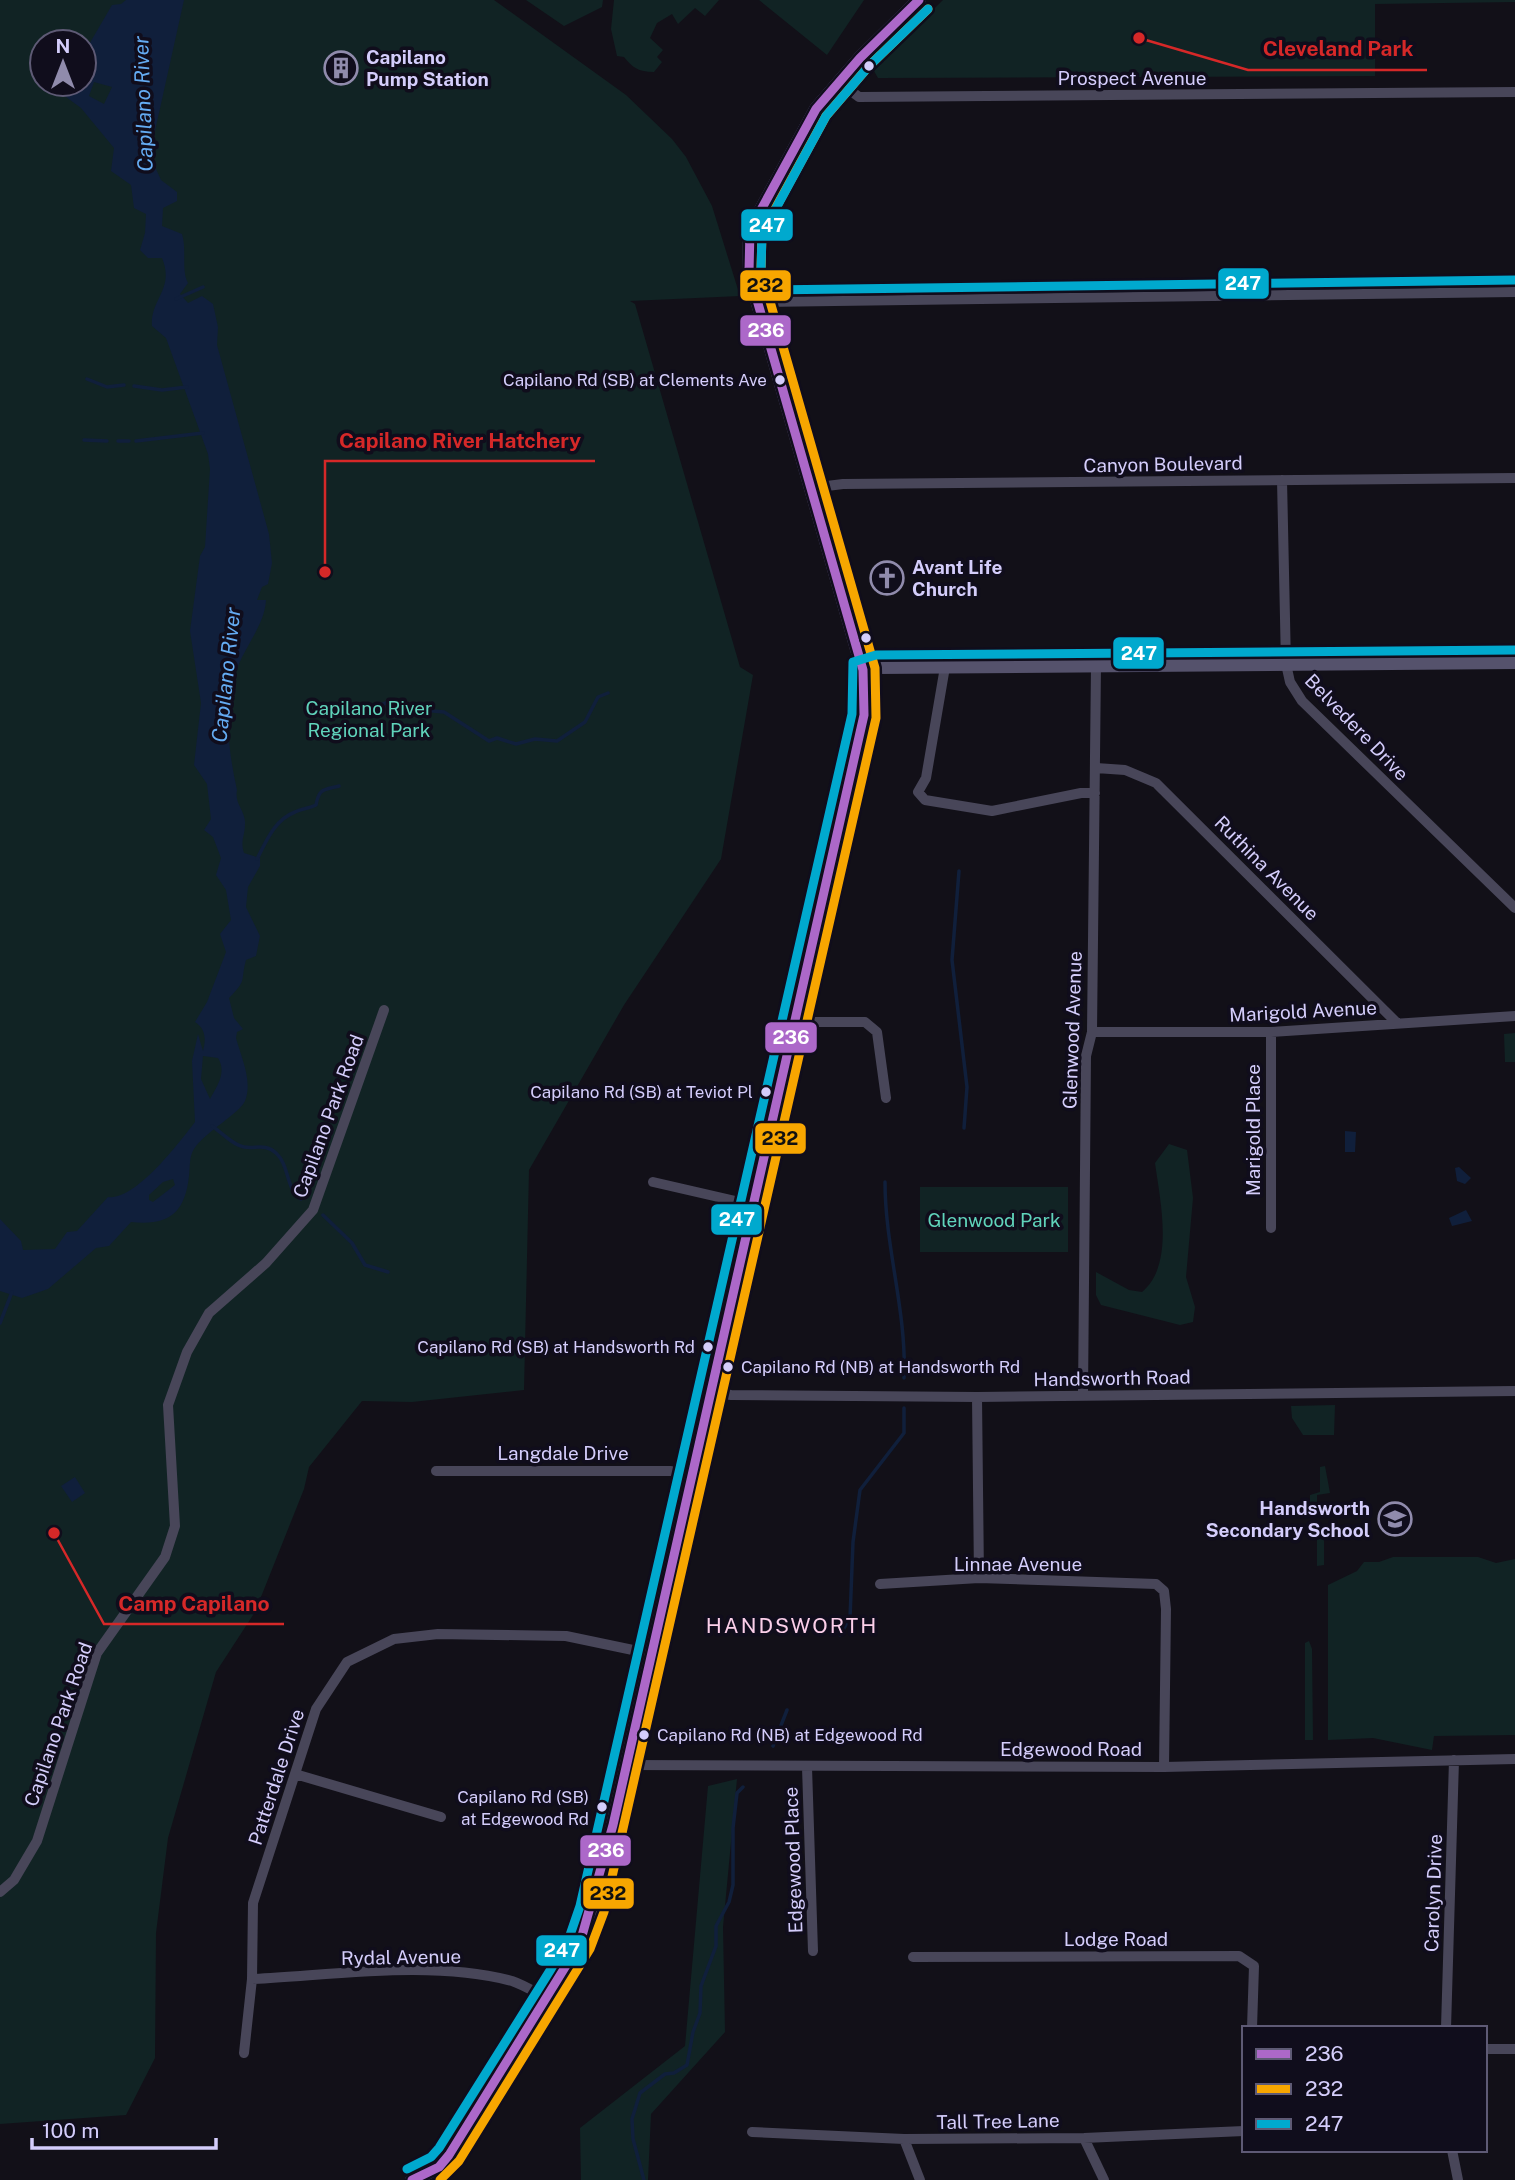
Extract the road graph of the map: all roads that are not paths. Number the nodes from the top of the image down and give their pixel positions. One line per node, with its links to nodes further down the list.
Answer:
1 (919, 0): 2 (main road)
2 (834, 87): 3 (street, Prospect Avenue); 5 (main road)
3 (1515, 92)
4 (1515, 292): 5 (street)
5 (758, 302): 8 (main road)
6 (1515, 478): 7 (street, Canyon Boulevard)
7 (1282, 480): 8 (street, Canyon Boulevard); 10 (street, Belvedere Drive)
8 (811, 488): 13 (main road)
9 (1515, 662): 10 (main road)
10 (1286, 664): 11 (main road); 16 (street, Belvedere Drive)
11 (1096, 665): 12 (main road); 14 (street, Glenwood Avenue)
12 (945, 667): 13 (main road); 15 (street)
13 (863, 670): 19 (main road)
14 (1096, 768): 15 (street, Glenwood Avenue); 20 (street, Ruthina Avenue)
15 (1095, 793): 21 (street, Glenwood Avenue)
16 (1515, 908)
17 (384, 1010): 43 (street, Capilano Park Road)
18 (1515, 1016): 20 (street, Marigold Avenue)
19 (796, 1019): 23 (street); 25 (main road)
20 (1398, 1024): 22 (street, Marigold Avenue)
21 (1092, 1032): 22 (street, Marigold Avenue); 29 (street, Glenwood Avenue)
22 (1271, 1032): 26 (street, Marigold Place)
23 (886, 1098)
24 (653, 1182): 25 (street)
25 (753, 1205): 28 (main road)
26 (1270, 1228)
27 (1515, 1391): 29 (street, Handsworth Road)
28 (710, 1392): 30 (street, Handsworth Road); 32 (main road)
29 (1083, 1396): 30 (street, Handsworth Road)
30 (977, 1397): 33 (street)
31 (436, 1471): 32 (street, Langdale Drive)
32 (690, 1476): 35 (main road)
33 (979, 1578): 34 (street, Linnae Avenue); 40 (street, Linnae Avenue)
34 (880, 1584)
35 (652, 1654): 38 (main road); 41 (street, Patterdale Drive)
36 (1515, 1759): 37 (street, Edgewood Road)
37 (1454, 1760): 40 (street, Edgewood Road); 49 (street, Carolyn Drive)
38 (626, 1765): 39 (street, Edgewood Road); 47 (main road)
39 (807, 1767): 40 (street, Edgewood Road); 44 (street, Edgewood Place)
40 (1164, 1767)
41 (295, 1773): 42 (street); 46 (street, Patterdale Drive)
42 (441, 1817)
43 (0, 1892)
44 (813, 1951)
45 (913, 1957): 48 (street, Lodge Road)
46 (252, 1979): 47 (street, Rydal Avenue); 52 (street, Patterdale Drive)
47 (546, 1998): 58 (main road)
48 (1252, 2026)
49 (1446, 2026)
50 (1487, 2049): 51 (street)
51 (1515, 2049)
52 (244, 2053)
53 (1242, 2131): 55 (street, Tall Tree Lane)
54 (752, 2132): 56 (street, Tall Tree Lane)
55 (1084, 2138): 56 (street, Tall Tree Lane); 60 (street)
56 (904, 2139): 59 (street)
57 (1452, 2152): 61 (street)
58 (412, 2180)
59 (920, 2180)
60 (1104, 2180)
61 (1458, 2180)

